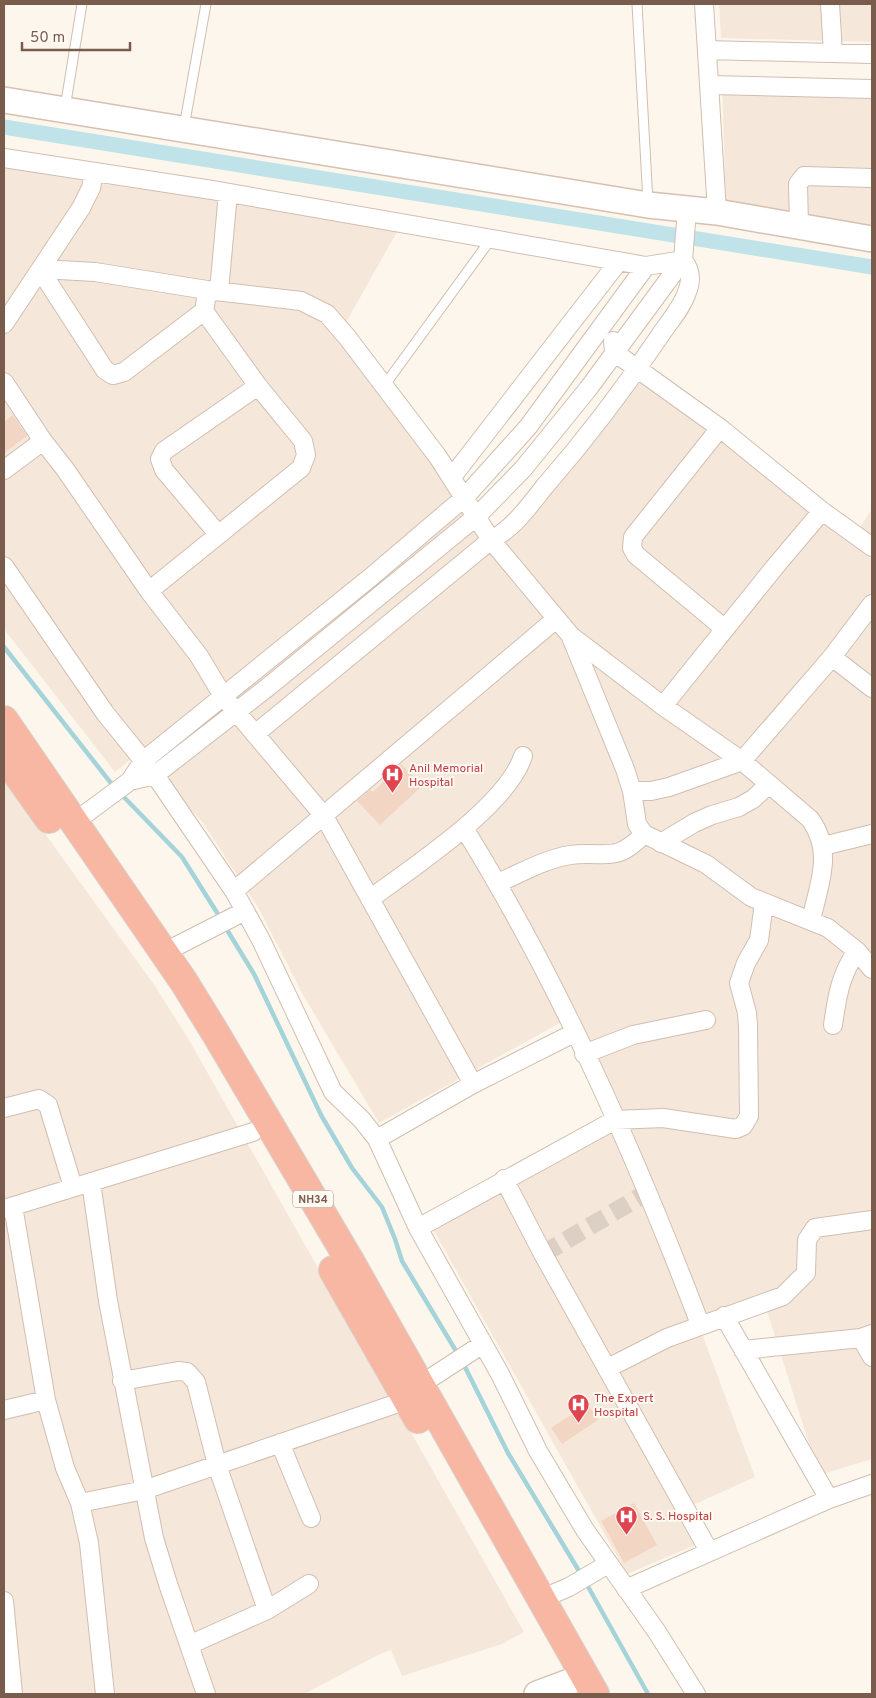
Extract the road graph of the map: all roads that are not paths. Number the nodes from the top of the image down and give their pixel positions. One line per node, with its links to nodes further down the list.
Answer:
1 (82, 4): 12 (lane)
2 (206, 4): 13 (lane)
3 (636, 4): 18 (lane)
4 (704, 4): 6 (street)
5 (830, 4): 7 (street)
6 (707, 50): 7 (street); 9 (street)
7 (833, 53): 8 (street)
8 (872, 54)
9 (711, 85): 10 (street); 19 (street)
10 (872, 89)
11 (4, 100): 12 (street)
12 (65, 110): 13 (street)
13 (184, 130): 18 (street)
14 (4, 158): 15 (street)
15 (94, 172): 17 (street); 27 (street)
16 (872, 178): 21 (street)
17 (228, 193): 22 (street); 28 (street)
18 (648, 205): 20 (street)
19 (717, 212): 20 (street); 21 (street)
20 (686, 215): 24 (street)
21 (799, 226): 23 (street)
22 (491, 239): 25 (street); 36 (lane)
23 (872, 239)
24 (683, 255): 26 (street); 32 (street); 33 (street)
25 (619, 261): 26 (street); 40 (street)
26 (646, 266): 31 (street)
27 (42, 268): 28 (street); 29 (street); 30 (street)
28 (213, 290): 29 (street); 36 (street)
29 (204, 311): 35 (street)
30 (4, 324)
31 (602, 327): 32 (street); 41 (street)
32 (614, 352): 33 (street); 43 (street)
33 (638, 369): 37 (street); 45 (street)
34 (4, 382): 38 (street)
35 (258, 386): 44 (street); 44 (street)
36 (384, 386): 40 (street)
37 (720, 428): 42 (street); 51 (street)
38 (43, 441): 39 (street); 48 (street)
39 (4, 470)
40 (452, 477): 41 (street)
41 (465, 496): 43 (street); 55 (street)
42 (822, 512): 46 (street); 51 (street)
43 (478, 516): 45 (street); 57 (street)
44 (218, 534): 48 (street)
45 (491, 540): 50 (street); 59 (street)
46 (872, 547)
47 (4, 566): 62 (street)
48 (149, 591): 55 (street)
49 (872, 604): 53 (street)
50 (556, 619): 52 (street); 68 (street)
51 (725, 629): 56 (street)
52 (571, 636): 56 (street); 67 (street)
53 (832, 657): 54 (street); 63 (street)
54 (872, 688)
55 (223, 696): 57 (street); 62 (street)
56 (663, 706): 63 (street)
57 (236, 712): 59 (street); 64 (street)
58 (4, 720): 69 (highway, NH34)
59 (255, 734): 68 (street)
60 (4, 756): 91 (highway, NH34)
61 (523, 756): 70 (street)
62 (143, 761): 64 (street); 65 (street)
63 (742, 762): 66 (street); 67 (street)
64 (155, 775): 65 (street); 76 (street)
65 (130, 781): 69 (street)
66 (768, 785): 73 (street); 74 (street)
67 (632, 792): 71 (street)
68 (324, 816): 76 (street); 77 (street)
69 (73, 823): 82 (highway, NH34)
70 (464, 828): 75 (street); 77 (street)
71 (644, 834): 73 (street); 75 (street)
72 (872, 834): 74 (street)
73 (661, 842): 78 (street)
74 (824, 846): 80 (street)
75 (498, 883): 86 (street)
76 (234, 891): 79 (street)
77 (370, 899): 88 (street)
78 (764, 903): 80 (street); 90 (street)
79 (245, 911): 82 (street); 92 (street)
80 (811, 920): 81 (street)
81 (857, 951): 83 (street); 85 (street)
82 (163, 953): 107 (highway, NH34)
83 (872, 969)
84 (706, 1020): 87 (street)
85 (833, 1025)
86 (574, 1033): 87 (street); 88 (street)
87 (584, 1054): 90 (street)
88 (473, 1084): 92 (street)
89 (4, 1108): 95 (street)
90 (615, 1120): 93 (street); 100 (street)
91 (253, 1132): 94 (street); 107 (highway, NH34)
92 (377, 1139): 98 (street)
93 (504, 1179): 98 (street); 105 (street)
94 (91, 1182): 95 (street); 106 (street)
95 (73, 1187): 96 (street)
96 (8, 1208): 108 (street)
97 (872, 1220): 99 (street)
98 (418, 1228): 102 (street)
99 (724, 1316): 100 (street); 103 (street)
100 (700, 1324): 105 (street)
101 (867, 1336): 103 (street); 104 (street)
102 (483, 1344): 107 (street); 118 (street)
103 (744, 1350): 114 (street)
104 (872, 1357)
105 (608, 1368): 117 (street)
106 (122, 1381): 111 (street); 113 (street)
107 (413, 1392): 110 (street); 122 (highway, NH34); 125 (highway, NH34)
108 (46, 1400): 109 (street); 115 (street)
109 (4, 1410)
110 (280, 1443): 111 (street); 116 (street)
111 (217, 1465): 113 (street); 123 (street)
112 (872, 1484): 114 (street)
113 (144, 1490): 115 (street); 124 (street)
114 (829, 1499): 117 (street)
115 (80, 1503): 127 (street)
116 (312, 1518)
117 (709, 1551): 120 (street)
118 (608, 1564): 120 (street); 122 (street)
119 (309, 1584): 123 (street)
120 (626, 1589): 130 (street)
121 (4, 1600): 126 (street)
122 (541, 1600): 125 (highway, NH34)
123 (267, 1610): 124 (street)
124 (189, 1645): 128 (street)
125 (581, 1687): 129 (street)
126 (13, 1694)
127 (105, 1694)
128 (206, 1694)
129 (537, 1694)
130 (696, 1694)

